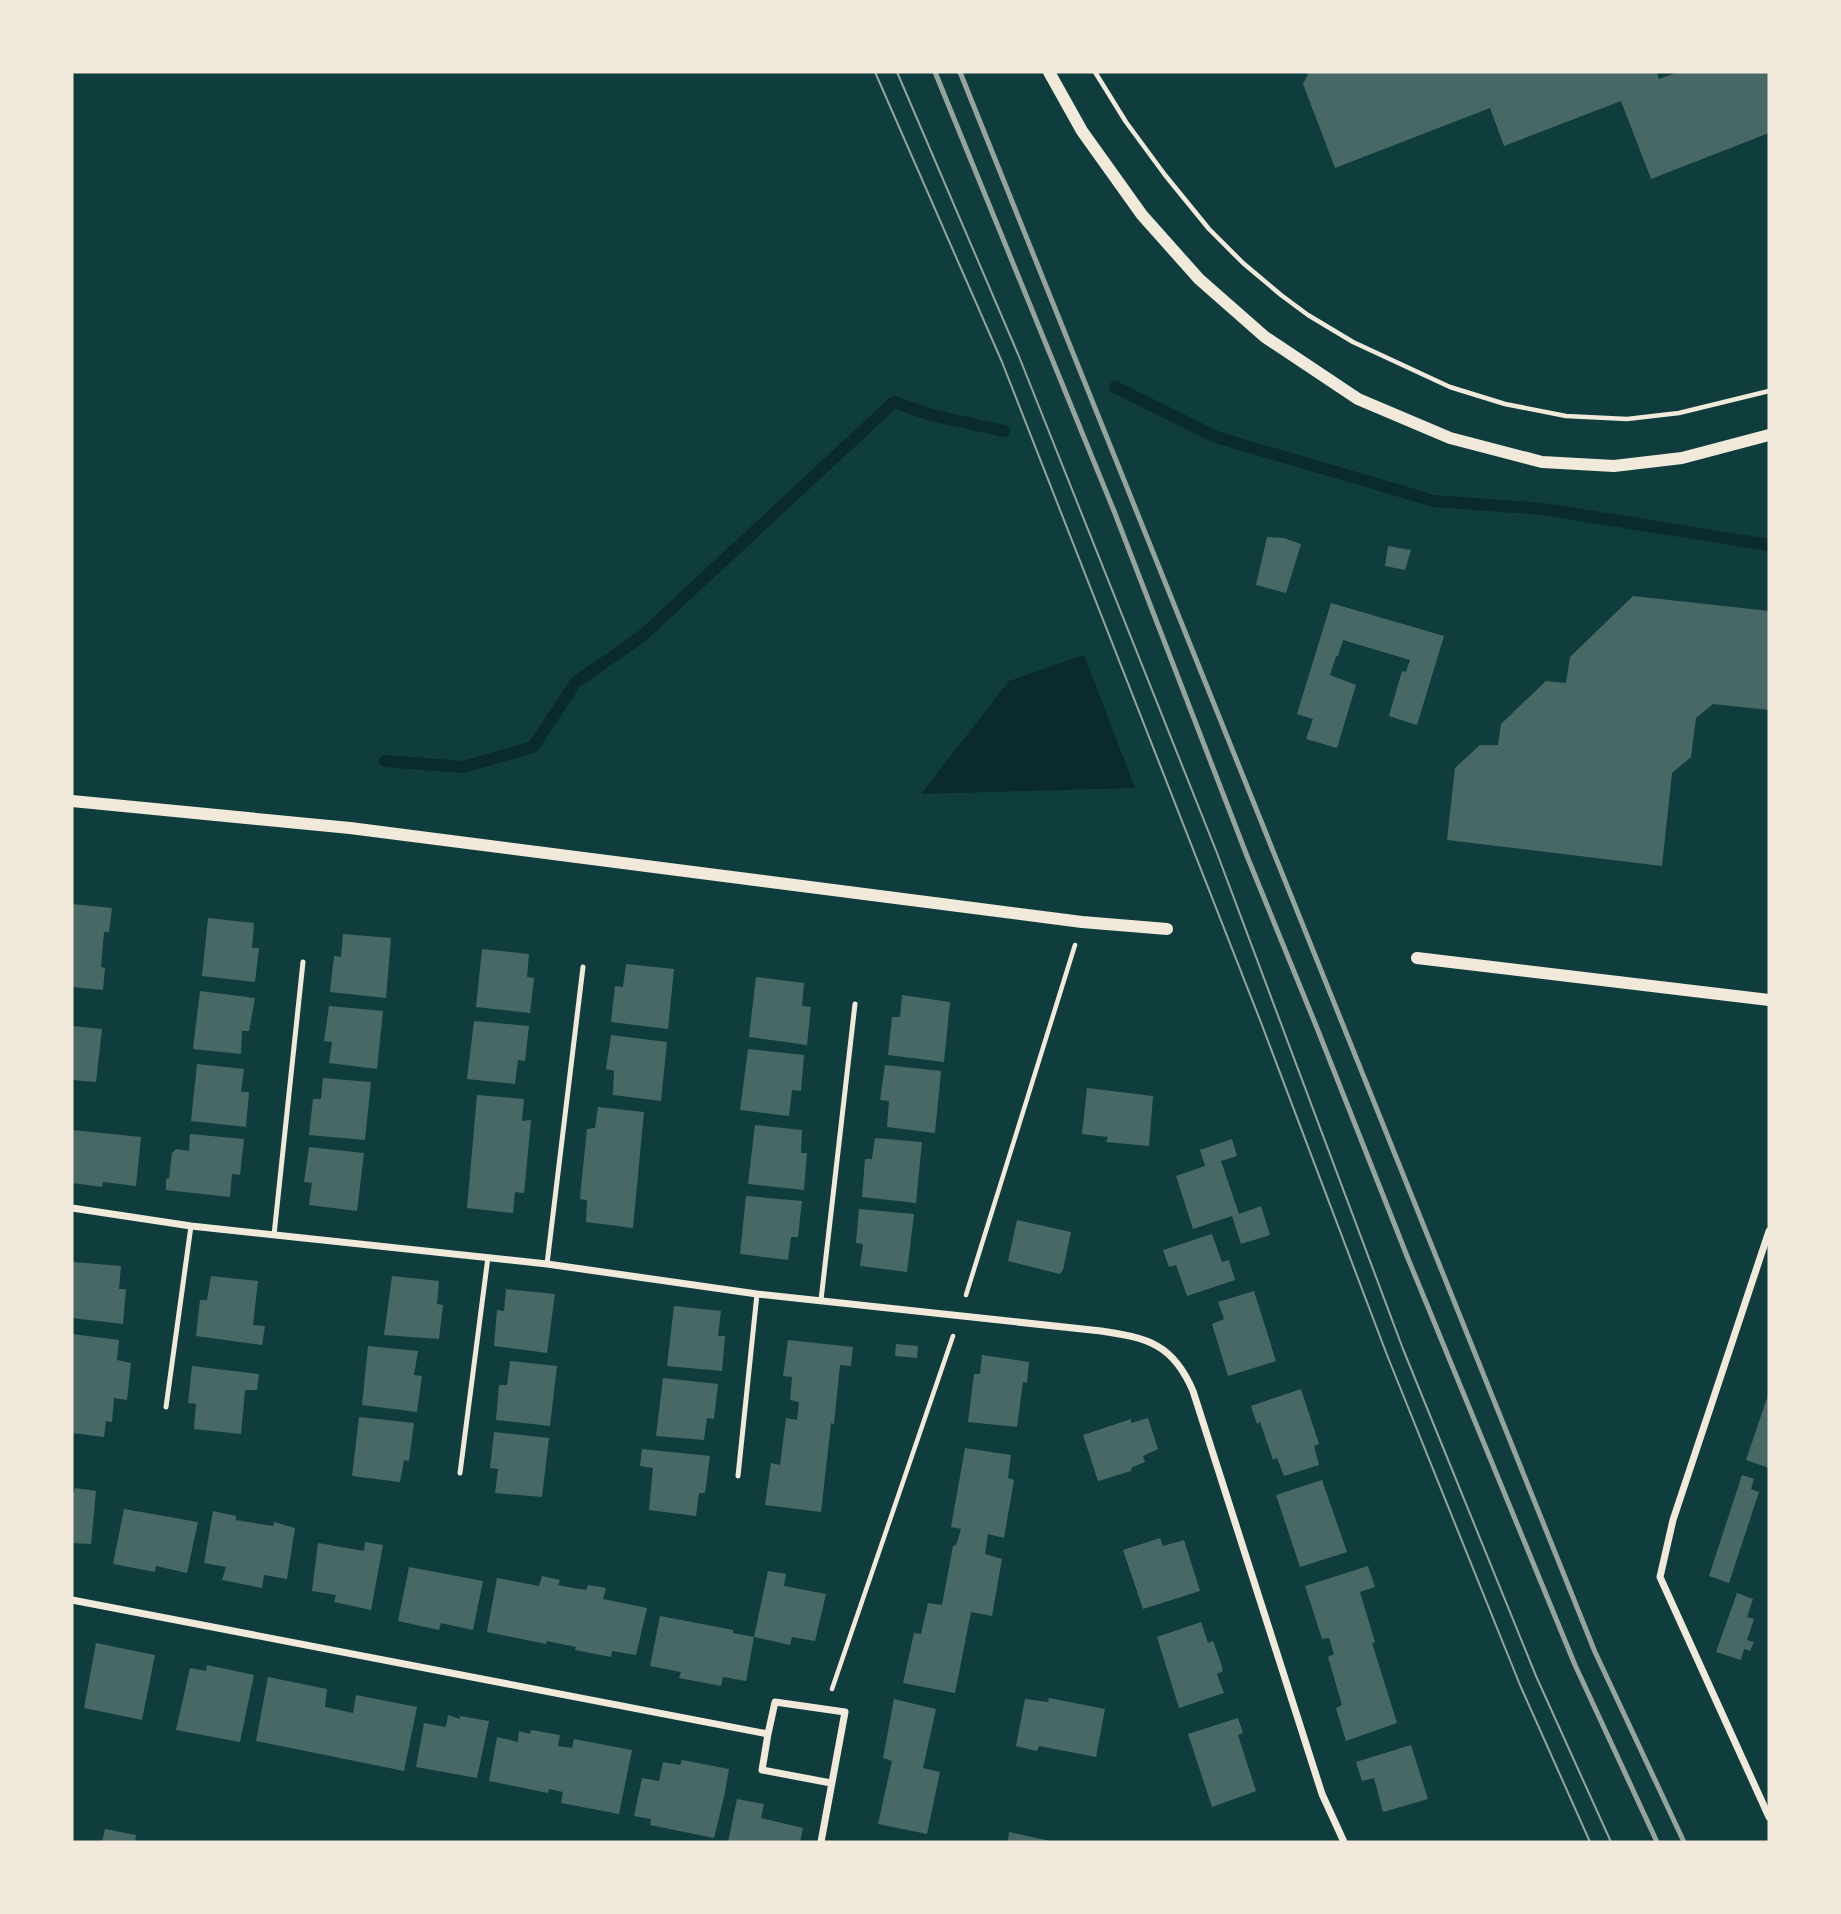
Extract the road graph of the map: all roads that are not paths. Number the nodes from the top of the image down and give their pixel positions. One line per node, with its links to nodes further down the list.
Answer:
1 (1049, 72): 2 (street)
2 (1769, 435)
3 (72, 801): 4 (street)
4 (1167, 929)
5 (1417, 958): 8 (street)
6 (303, 962): 13 (lane)
7 (583, 967): 15 (lane)
8 (1769, 1000)
9 (855, 1004): 17 (lane)
10 (72, 1208): 11 (street)
11 (191, 1226): 13 (street); 18 (lane)
12 (1769, 1231): 24 (street)
13 (274, 1235): 14 (street)
14 (488, 1257): 15 (street); 19 (lane)
15 (547, 1264): 16 (street)
16 (757, 1294): 17 (street); 20 (lane)
17 (821, 1300): 26 (street)
18 (166, 1407)
19 (460, 1473)
20 (738, 1476)
21 (72, 1600): 22 (street)
22 (768, 1734): 23 (street); 23 (street)
23 (831, 1783): 25 (street)
24 (1769, 1817)
25 (821, 1842)
26 (1344, 1842)

